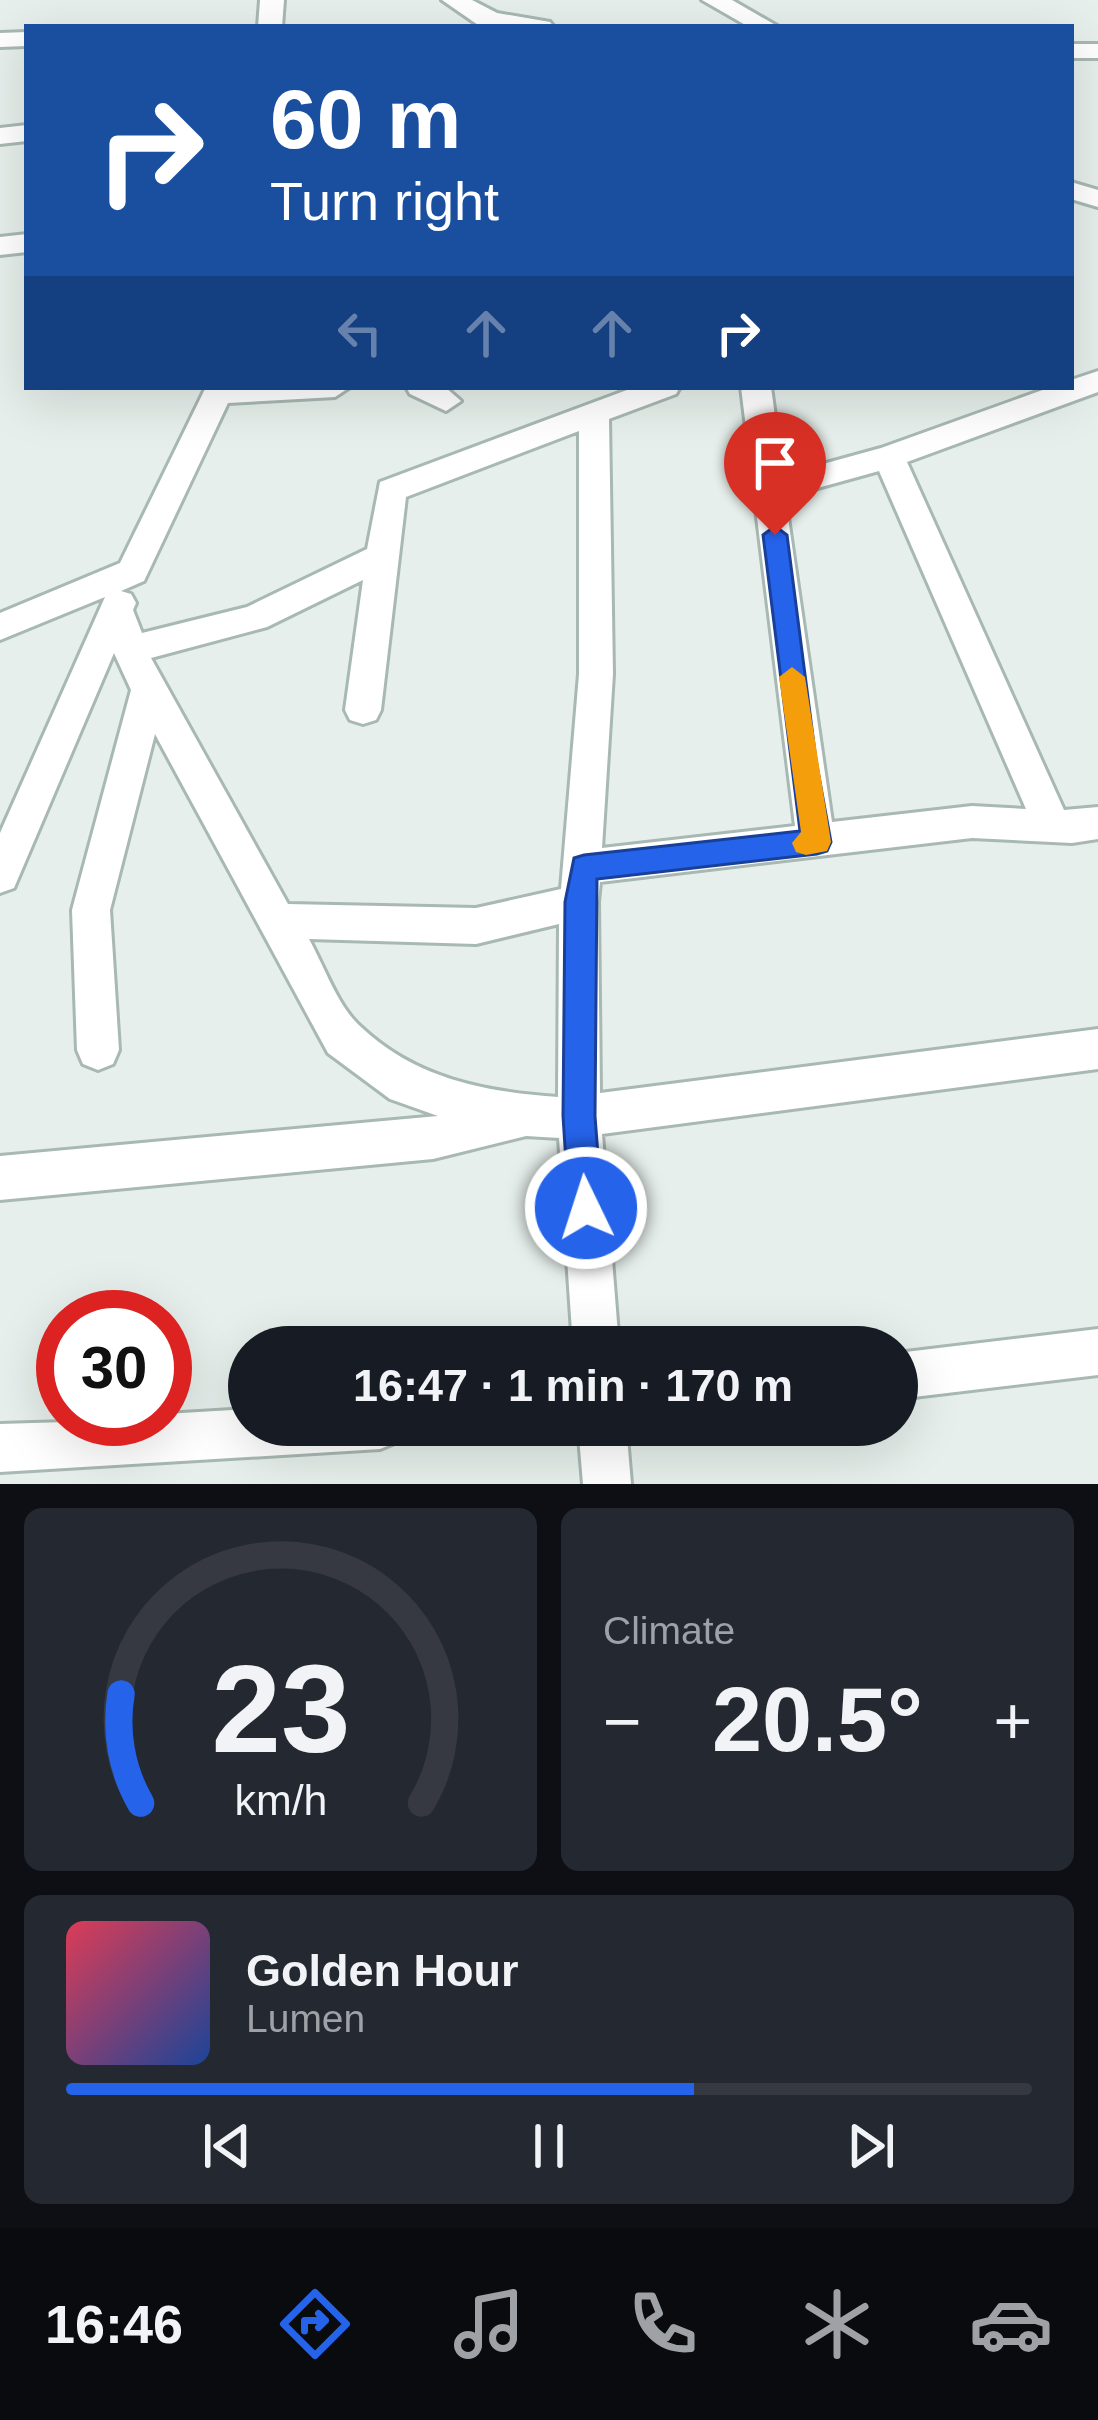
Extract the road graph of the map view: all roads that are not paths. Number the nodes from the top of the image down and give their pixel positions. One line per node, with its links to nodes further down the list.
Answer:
1 (454, 0): 3 (street)
2 (714, 0): 4 (street)
3 (492, 23)
4 (761, 24)
5 (219, 390): 13 (street)
6 (657, 390): 9 (street)
7 (756, 390): 11 (street)
8 (1074, 390): 10 (street)
9 (594, 414): 12 (street); 23 (street)
10 (889, 458): 11 (street); 20 (street)
11 (770, 490): 21 (street)
12 (383, 556): 16 (street); 18 (street)
13 (132, 572): 14 (street); 15 (street)
14 (116, 611): 16 (street); 22 (street)
15 (0, 627)
16 (130, 650): 17 (street)
17 (148, 690): 24 (street); 26 (street)
18 (364, 710)
19 (1098, 824): 20 (street)
20 (1052, 826): 21 (street)
21 (817, 842): 23 (street)
22 (0, 876)
23 (582, 885): 24 (street); 27 (street)
24 (278, 921): 28 (street)
25 (1098, 1049): 27 (street)
26 (98, 1050)
27 (579, 1116): 28 (street); 30 (street)
28 (526, 1119): 29 (street)
29 (0, 1178)
30 (594, 1326)
31 (1098, 1352): 32 (street)
32 (918, 1373)
33 (228, 1434): 35 (street)
34 (604, 1446): 36 (street)
35 (0, 1448)
36 (608, 1484)

